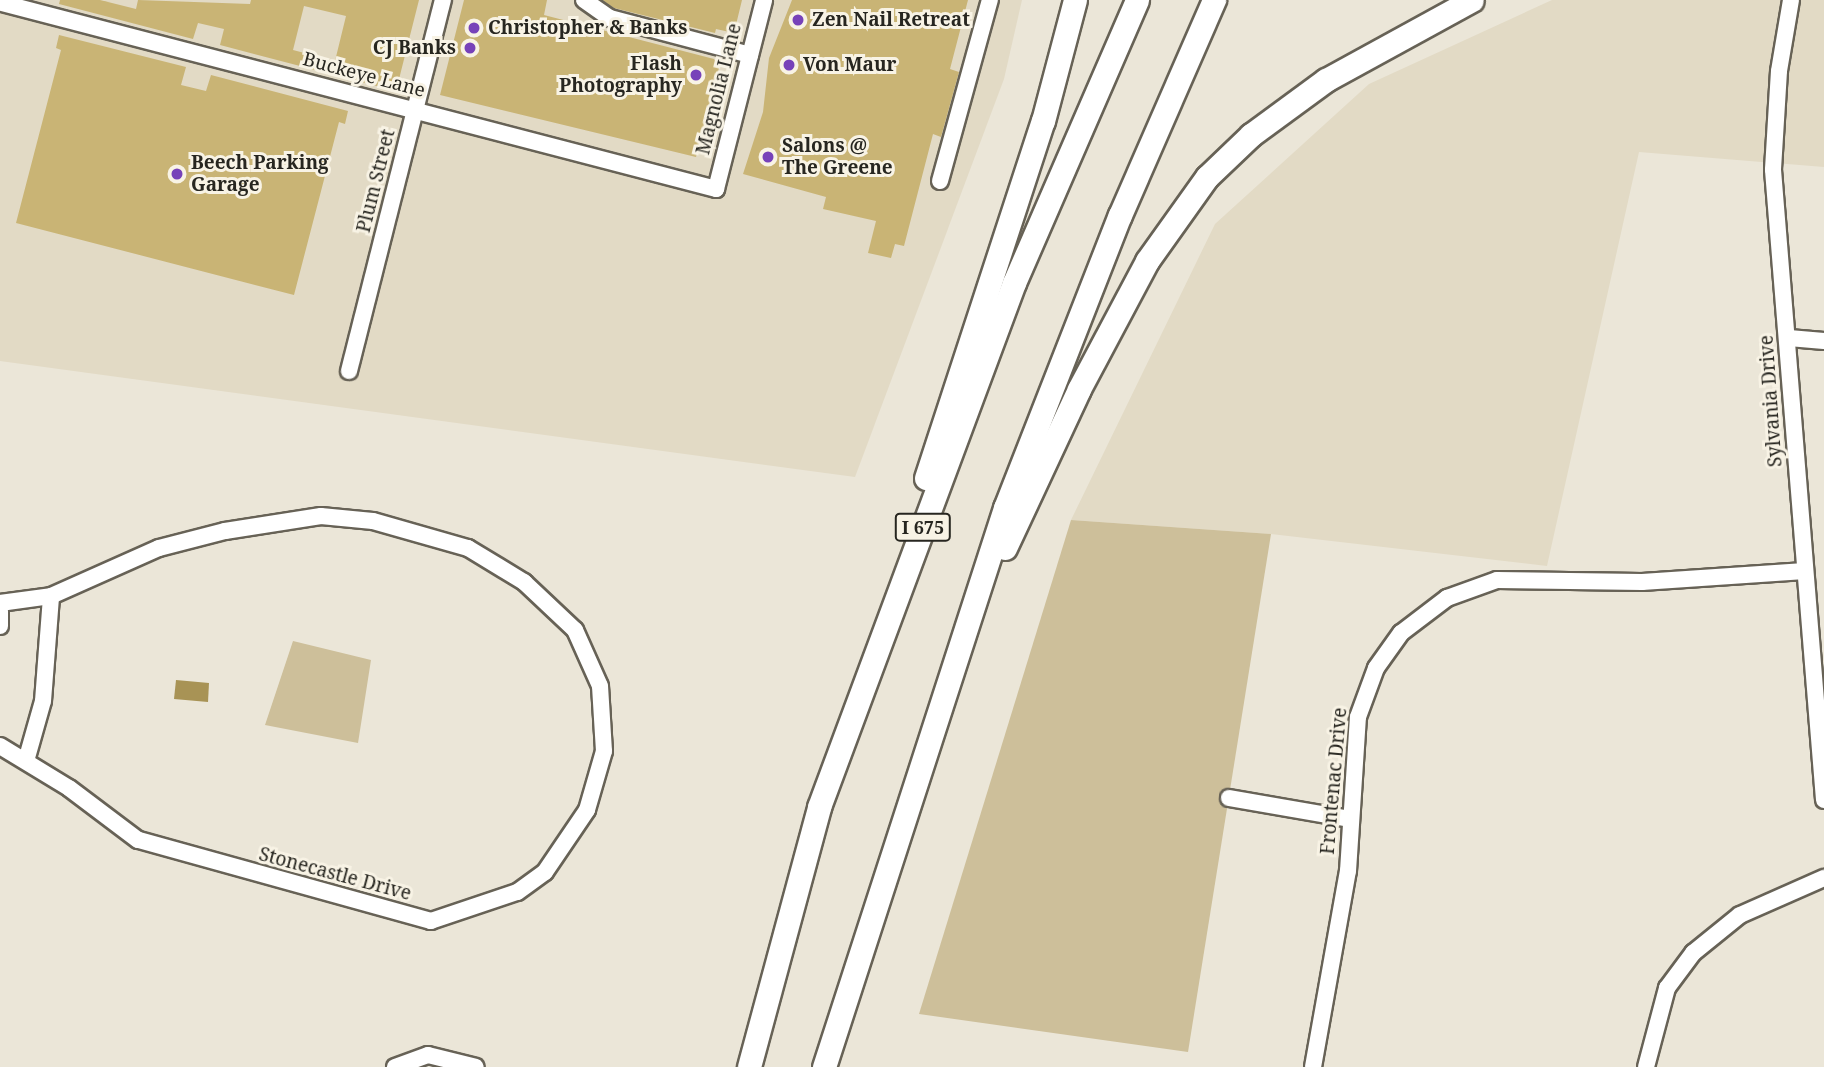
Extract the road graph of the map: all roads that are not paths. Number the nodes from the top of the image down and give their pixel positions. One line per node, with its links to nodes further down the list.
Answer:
1 (443, 0): 12 (street, Plum Street)
2 (584, 0): 11 (street)
3 (764, 0): 11 (street, Magnolia Lane)
4 (990, 0): 13 (street)
5 (1075, 0): 29 (highway)
6 (1137, 0): 29 (highway, I 675)
7 (1214, 0): 23 (highway)
8 (1472, 0): 23 (highway)
9 (1791, 0): 15 (street, Sylvania Drive)
10 (2, 4): 12 (street, Buckeye Lane)
11 (750, 55): 14 (street, Magnolia Lane)
12 (415, 110): 14 (street, Buckeye Lane); 17 (street, Plum Street)
13 (940, 181)
14 (716, 189)
15 (1788, 338): 16 (street); 18 (street, Sylvania Drive)
16 (1824, 341)
17 (349, 372)
18 (1805, 571): 24 (street, Sylvania Drive); 30 (street, Frontenac Drive)
19 (51, 596): 20 (street, Stonecastle Drive); 26 (street); 26 (street, Stonecastle Drive)
20 (0, 603)
21 (0, 611): 22 (street)
22 (0, 626)
23 (944, 689): 35 (highway)
24 (1820, 718): 28 (street, Sylvania Drive)
25 (0, 746): 26 (street, Stonecastle Drive)
26 (26, 761)
27 (1229, 798): 30 (street)
28 (1824, 800)
29 (819, 807): 34 (highway, I 675)
30 (1350, 818): 36 (street, Frontenac Drive)
31 (1824, 878): 37 (street)
32 (402, 1063): 33 (street)
33 (476, 1067)
34 (748, 1067)
35 (824, 1067)
36 (1313, 1067)
37 (1646, 1067)

